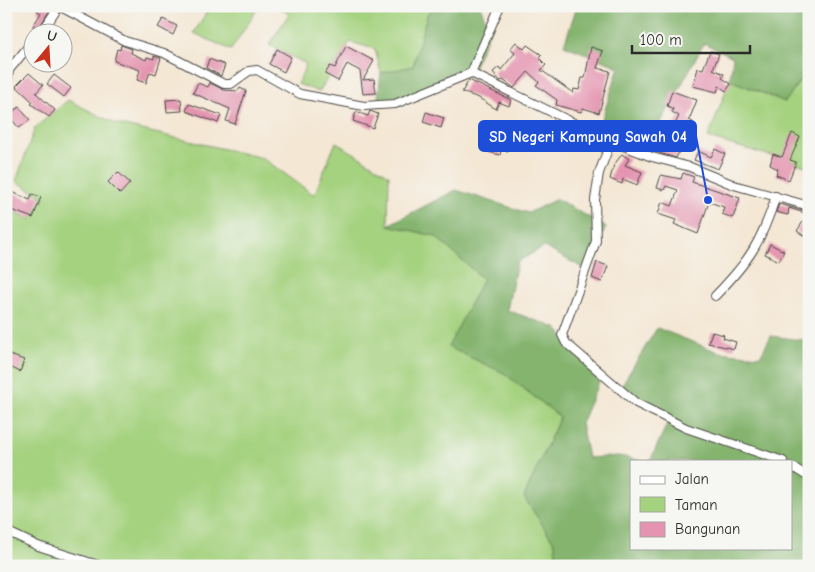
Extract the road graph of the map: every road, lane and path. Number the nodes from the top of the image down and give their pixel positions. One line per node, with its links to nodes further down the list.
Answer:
1 (59, 6): 3 (street); 5 (street)
2 (500, 6): 5 (street)
3 (49, 22)
4 (22, 54): 6 (street)
5 (471, 74): 7 (street)
6 (6, 94)
7 (611, 141): 8 (street); 11 (street)
8 (776, 196): 9 (street); 10 (street)
9 (809, 206)
10 (715, 296)
11 (780, 460)
12 (792, 467): 13 (street)
13 (809, 477)
14 (6, 531): 15 (street)
15 (101, 566)

